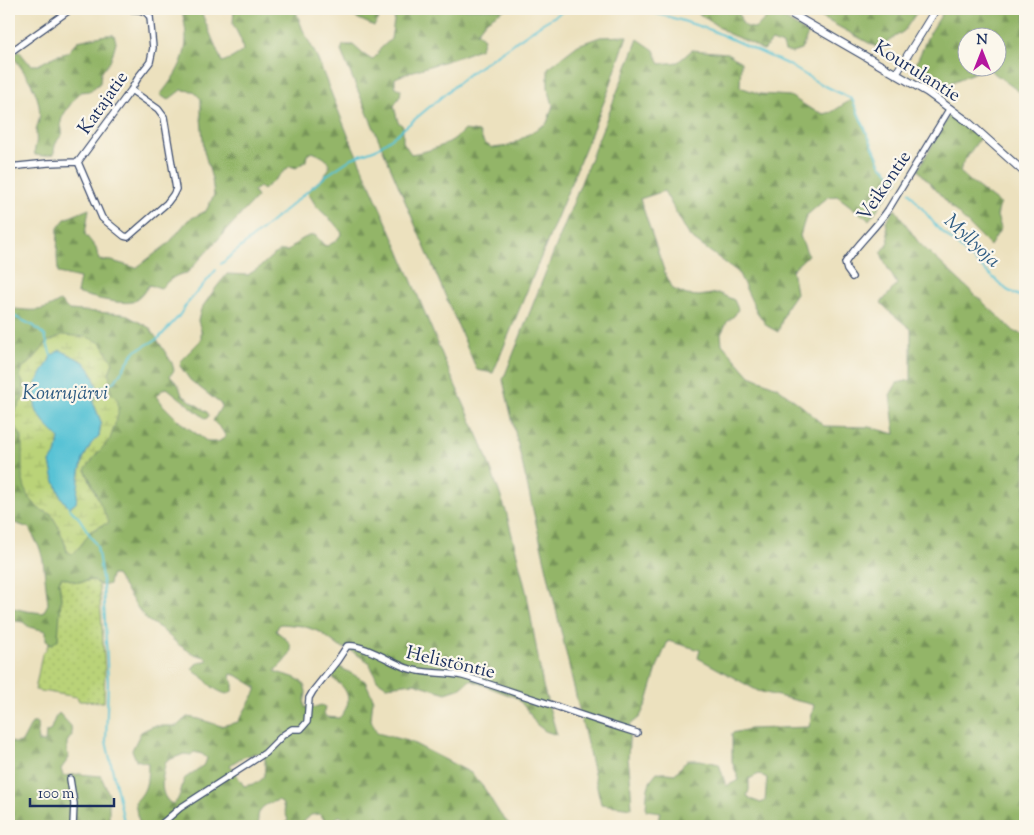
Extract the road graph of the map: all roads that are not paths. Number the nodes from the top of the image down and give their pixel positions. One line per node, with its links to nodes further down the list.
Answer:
1 (71, 9): 5 (street)
2 (125, 9): 7 (street, Katajatie)
3 (783, 9): 6 (street, Kourulantie)
4 (936, 9): 6 (street)
5 (9, 53)
6 (896, 74): 8 (street, Kourulantie)
7 (131, 90): 9 (street, Katajatie); 9 (street)
8 (950, 108): 11 (street, Kourulantie); 12 (street, Veikontie)
9 (78, 162): 10 (street, Katajatie)
10 (9, 167)
11 (1025, 173)
12 (852, 277)
13 (637, 733): 16 (street, Helistöntie)
14 (70, 779): 15 (street)
15 (73, 826)
16 (159, 826)

